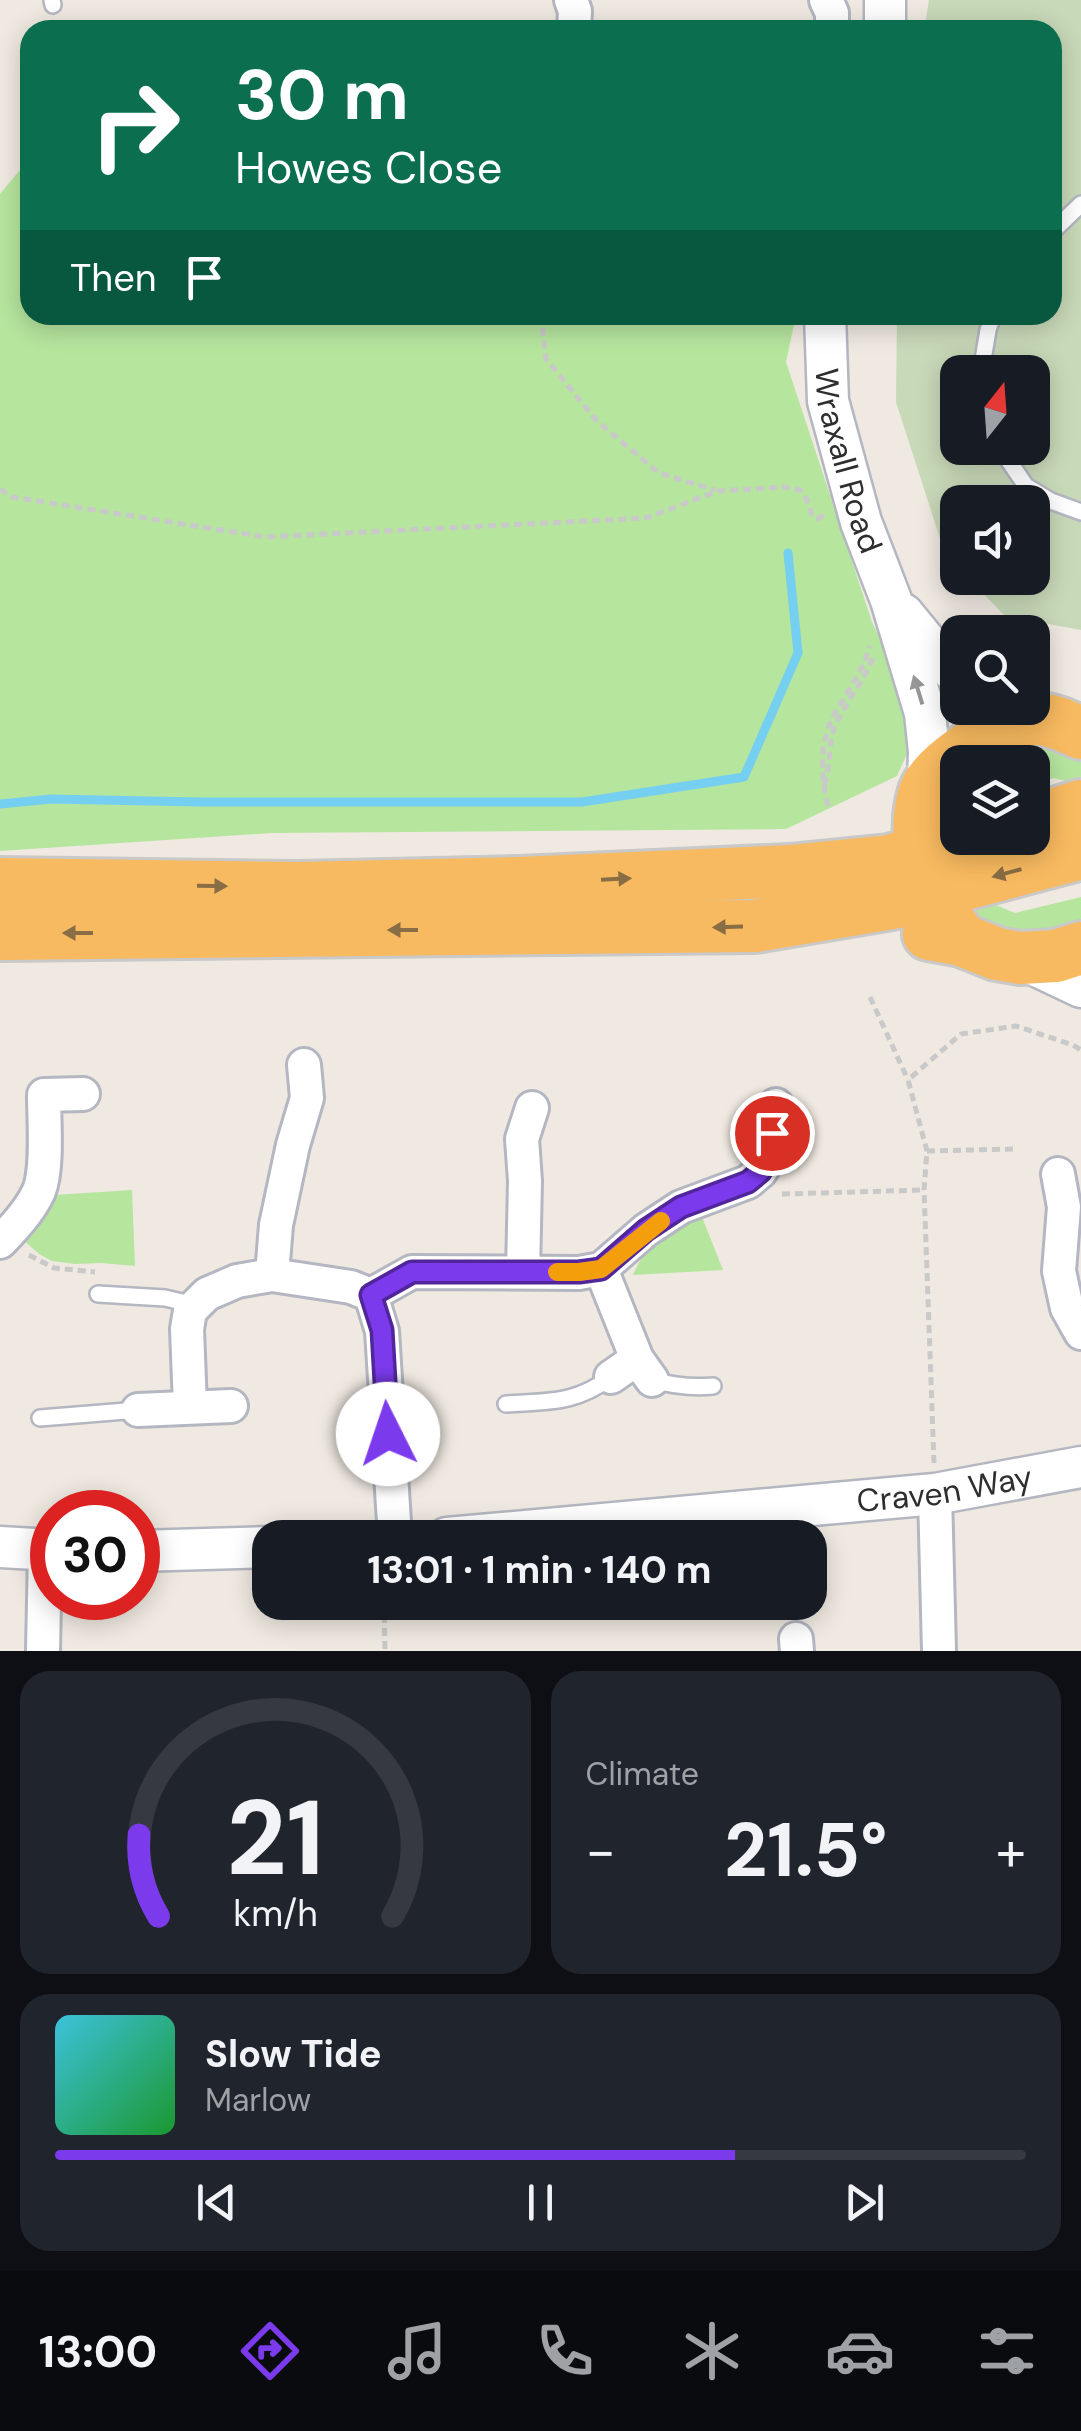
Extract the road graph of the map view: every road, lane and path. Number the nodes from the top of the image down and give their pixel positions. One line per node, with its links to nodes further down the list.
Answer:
1 (1081, 204): 2 (lane)
2 (1062, 222)
3 (542, 325): 10 (path)
4 (825, 325): 8 (street, Wraxall Road)
5 (990, 325): 6 (lane)
6 (984, 355)
7 (1012, 465): 11 (lane)
8 (849, 480): 10 (path); 12 (street, Wraxall Road)
9 (0, 490): 10 (path)
10 (718, 491)
11 (1081, 512)
12 (884, 610): 13 (street, Wraxall Road); 15 (street, Wraxall Road, one-way to 12); 16 (path)
13 (940, 659)
14 (1018, 725): 15 (highway)
15 (925, 790): 21 (highway); 22 (highway)
16 (828, 806)
17 (1081, 806): 18 (highway)
18 (1050, 815)
19 (1081, 852): 22 (highway, one-way to 22)
20 (954, 855): 22 (highway)
21 (790, 870): 22 (highway); 23 (highway, one-way to 21)
22 (928, 875): 24 (highway); 26 (highway)
23 (0, 884)
24 (824, 916): 25 (highway, one-way to 25); 26 (highway)
25 (0, 934)
26 (962, 940): 28 (highway)
27 (1081, 948): 28 (highway)
28 (1020, 958): 29 (street)
29 (1081, 987)
30 (870, 997): 33 (path)
31 (1081, 1050): 33 (path)
32 (304, 1064): 46 (street)
33 (908, 1080): 38 (path)
34 (83, 1094): 42 (street)
35 (776, 1105): 40 (street)
36 (532, 1108): 44 (street)
37 (1014, 1149): 38 (path)
38 (927, 1151): 41 (path)
39 (1058, 1174): 50 (street)
40 (748, 1182): 41 (path); 43 (street)
41 (924, 1190): 59 (path)
42 (3, 1239): 45 (path)
43 (601, 1269): 44 (street); 51 (street)
44 (523, 1272): 48 (street)
45 (105, 1273)
46 (272, 1275): 48 (street); 49 (street)
47 (98, 1294): 49 (lane)
48 (371, 1295): 60 (street)
49 (194, 1305): 55 (street)
50 (1081, 1333)
51 (634, 1372): 52 (lane); 53 (lane)
52 (713, 1386)
53 (506, 1404)
54 (231, 1406): 55 (street)
55 (190, 1407): 56 (street)
56 (138, 1410): 57 (lane)
57 (40, 1418)
58 (1081, 1467): 59 (street, Craven Way)
59 (936, 1494): 61 (street, Craven Way); 70 (street)
60 (394, 1520)
61 (647, 1520)
62 (0, 1547): 64 (street)
63 (252, 1548): 65 (street)
64 (30, 1549)
65 (160, 1550)
66 (45, 1620): 68 (street)
67 (384, 1620): 69 (path)
68 (43, 1651)
69 (385, 1651)
70 (939, 1651)

